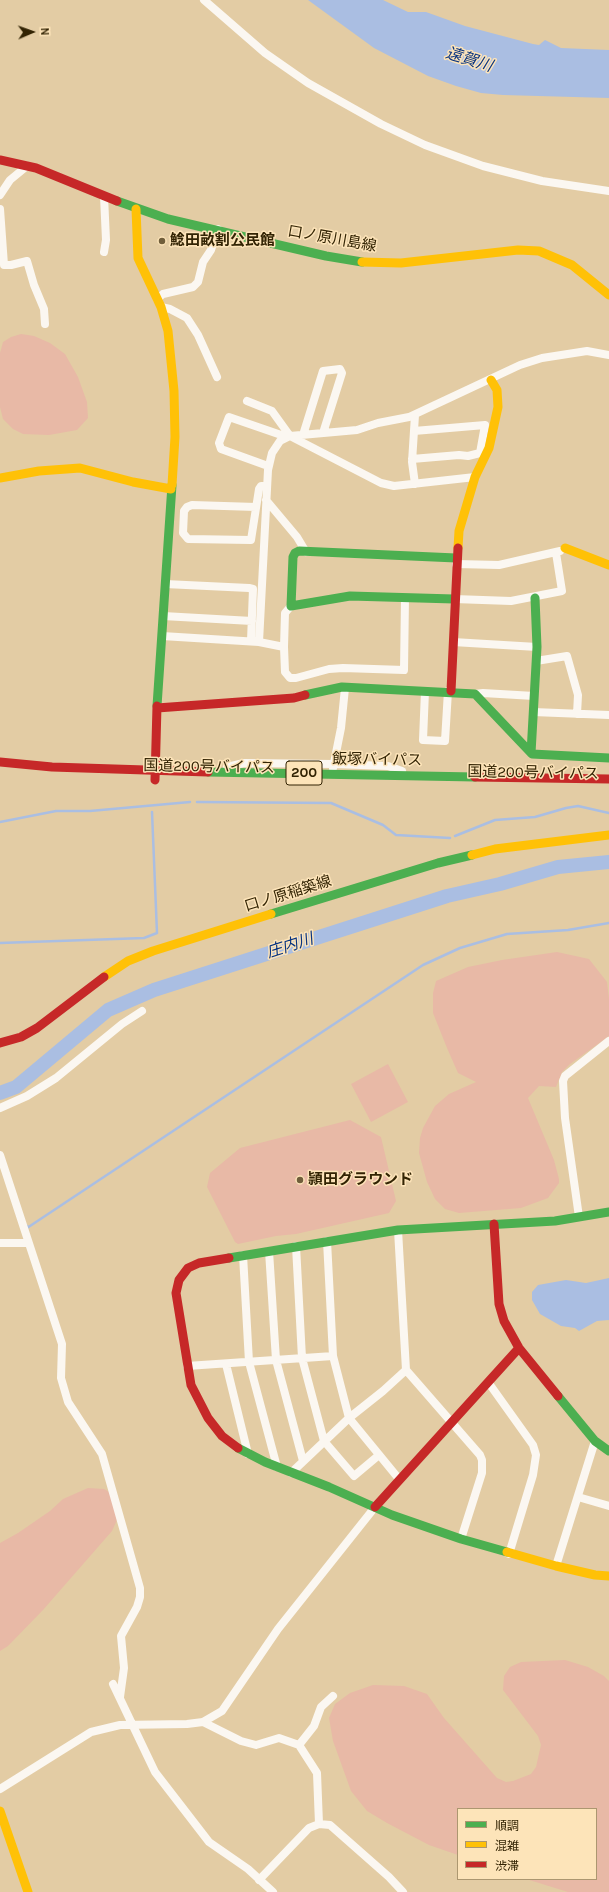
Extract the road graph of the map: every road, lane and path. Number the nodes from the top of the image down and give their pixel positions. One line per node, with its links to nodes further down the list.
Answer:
1 (204, 0): 4 (street)
2 (0, 160): 3 (main road, 口ノ原川島線)
3 (27, 166): 5 (street); 6 (main road, 口ノ原川島線)
4 (609, 191)
5 (0, 194)
6 (104, 196): 8 (main road, 口ノ原川島線); 10 (street)
7 (0, 209): 11 (street)
8 (136, 209): 9 (main road, 口ノ原川島線); 13 (main road)
9 (218, 229): 12 (main road, 口ノ原川島線); 13 (street)
10 (104, 252)
11 (2, 266): 14 (street)
12 (609, 295)
13 (159, 303): 16 (street); 31 (main road)
14 (45, 324)
15 (609, 355): 17 (street)
16 (217, 377)
17 (491, 380): 19 (street); 20 (main road)
18 (247, 401): 24 (street)
19 (415, 415): 21 (street); 22 (street)
20 (489, 425): 21 (street); 25 (street); 27 (main road)
21 (414, 431): 25 (street)
22 (323, 433): 23 (street); 23 (street)
23 (303, 435): 24 (street)
24 (288, 436): 26 (street); 26 (street); 29 (street)
25 (412, 459): 29 (street)
26 (268, 466): 30 (street)
27 (475, 477): 29 (street); 37 (main road)
28 (0, 478): 31 (main road)
29 (415, 484)
30 (267, 486): 32 (street); 33 (street)
31 (171, 489): 39 (main road)
32 (266, 500): 35 (street); 47 (street)
33 (256, 507)
34 (565, 548): 36 (street); 38 (main road)
35 (306, 552): 37 (main road); 43 (main road)
36 (556, 553): 37 (street); 41 (street)
37 (456, 561): 42 (main road)
38 (609, 565)
39 (165, 584): 44 (main road); 45 (street)
40 (405, 598): 42 (main road); 43 (main road); 49 (street)
41 (535, 598): 42 (street); 50 (main road)
42 (454, 600): 48 (main road)
43 (291, 606): 49 (street)
44 (163, 616): 45 (street); 46 (main road)
45 (252, 622): 47 (street)
46 (162, 636): 47 (street); 57 (main road)
47 (255, 641): 49 (street)
48 (452, 642): 50 (street); 54 (main road)
49 (284, 647)
50 (537, 647): 51 (main road)
51 (536, 661): 56 (main road); 59 (street)
52 (345, 688): 53 (main road); 57 (main road); 65 (street)
53 (426, 690): 54 (main road); 54 (street)
54 (449, 691): 55 (main road)
55 (475, 694): 56 (street); 62 (main road)
56 (534, 696): 58 (main road)
57 (158, 708): 68 (main road)
58 (532, 712): 59 (street); 62 (main road)
59 (577, 714): 60 (street)
60 (609, 715)
61 (609, 749): 63 (street)
62 (531, 753): 63 (main road)
63 (609, 758)
64 (0, 762): 68 (main road, 飯塚バイパス / 200)
65 (334, 764): 66 (street); 67 (street); 69 (street)
66 (210, 771): 67 (main road, 飯塚バイパス / 200); 68 (main road, 飯塚バイパス / 200)
67 (333, 774): 69 (main road, 飯塚バイパス / 200)
68 (155, 775): 70 (main road, 国道200号バイパス / 200); 72 (main road, 国道200号バイパス / 200)
69 (414, 775): 71 (main road, 飯塚バイパス / 200)
70 (117, 779)
71 (609, 779)
72 (176, 781)
73 (198, 781): 74 (main road, 国道200号バイパス / 200)
74 (609, 788)
75 (609, 835): 78 (main road, 口ノ原稲築線)
76 (142, 1011): 79 (street)
77 (609, 1041): 82 (street)
78 (0, 1043)
79 (0, 1108)
80 (0, 1155): 87 (street)
81 (609, 1212): 82 (main road)
82 (579, 1218): 83 (main road)
83 (494, 1224): 84 (main road); 91 (main road)
84 (398, 1230): 85 (main road); 98 (street)
85 (327, 1241): 88 (main road); 92 (street)
86 (0, 1243): 87 (street)
87 (28, 1243): 120 (street)
88 (296, 1246): 89 (main road); 93 (street)
89 (270, 1251): 90 (main road); 94 (street)
90 (243, 1255): 95 (street); 97 (main road)
91 (519, 1348): 99 (main road); 103 (main road)
92 (333, 1356): 93 (street); 100 (street)
93 (302, 1358): 94 (street); 102 (street)
94 (276, 1360): 95 (street); 107 (street)
95 (249, 1362): 96 (street); 108 (street)
96 (226, 1364): 97 (street); 105 (street)
97 (187, 1366): 105 (main road)
98 (406, 1370): 100 (street); 101 (street)
99 (488, 1382): 101 (main road); 115 (street)
100 (349, 1418): 102 (street); 106 (street)
101 (451, 1423): 110 (main road); 114 (street)
102 (324, 1441): 106 (street); 107 (street)
103 (595, 1441): 104 (main road); 111 (street)
104 (609, 1451)
105 (248, 1454): 108 (main road)
106 (379, 1455): 110 (street)
107 (303, 1461): 109 (street)
108 (277, 1467): 109 (main road)
109 (291, 1473): 113 (main road)
110 (399, 1479): 113 (main road)
111 (578, 1497): 112 (street); 116 (street)
112 (609, 1506)
113 (375, 1507): 114 (main road); 121 (street)
114 (461, 1539): 115 (main road)
115 (509, 1554): 116 (main road)
116 (556, 1566): 117 (main road)
117 (609, 1576)
118 (113, 1684): 120 (street)
119 (333, 1696): 123 (street)
120 (120, 1697): 122 (street)
121 (203, 1722): 122 (street); 123 (street)
122 (132, 1724): 124 (street); 127 (street)
123 (299, 1745): 126 (street)
124 (0, 1789)
125 (0, 1811): 128 (main road)
126 (319, 1824): 127 (street); 130 (street)
127 (259, 1880): 129 (street)
128 (28, 1892)
129 (273, 1892)
130 (403, 1892)

